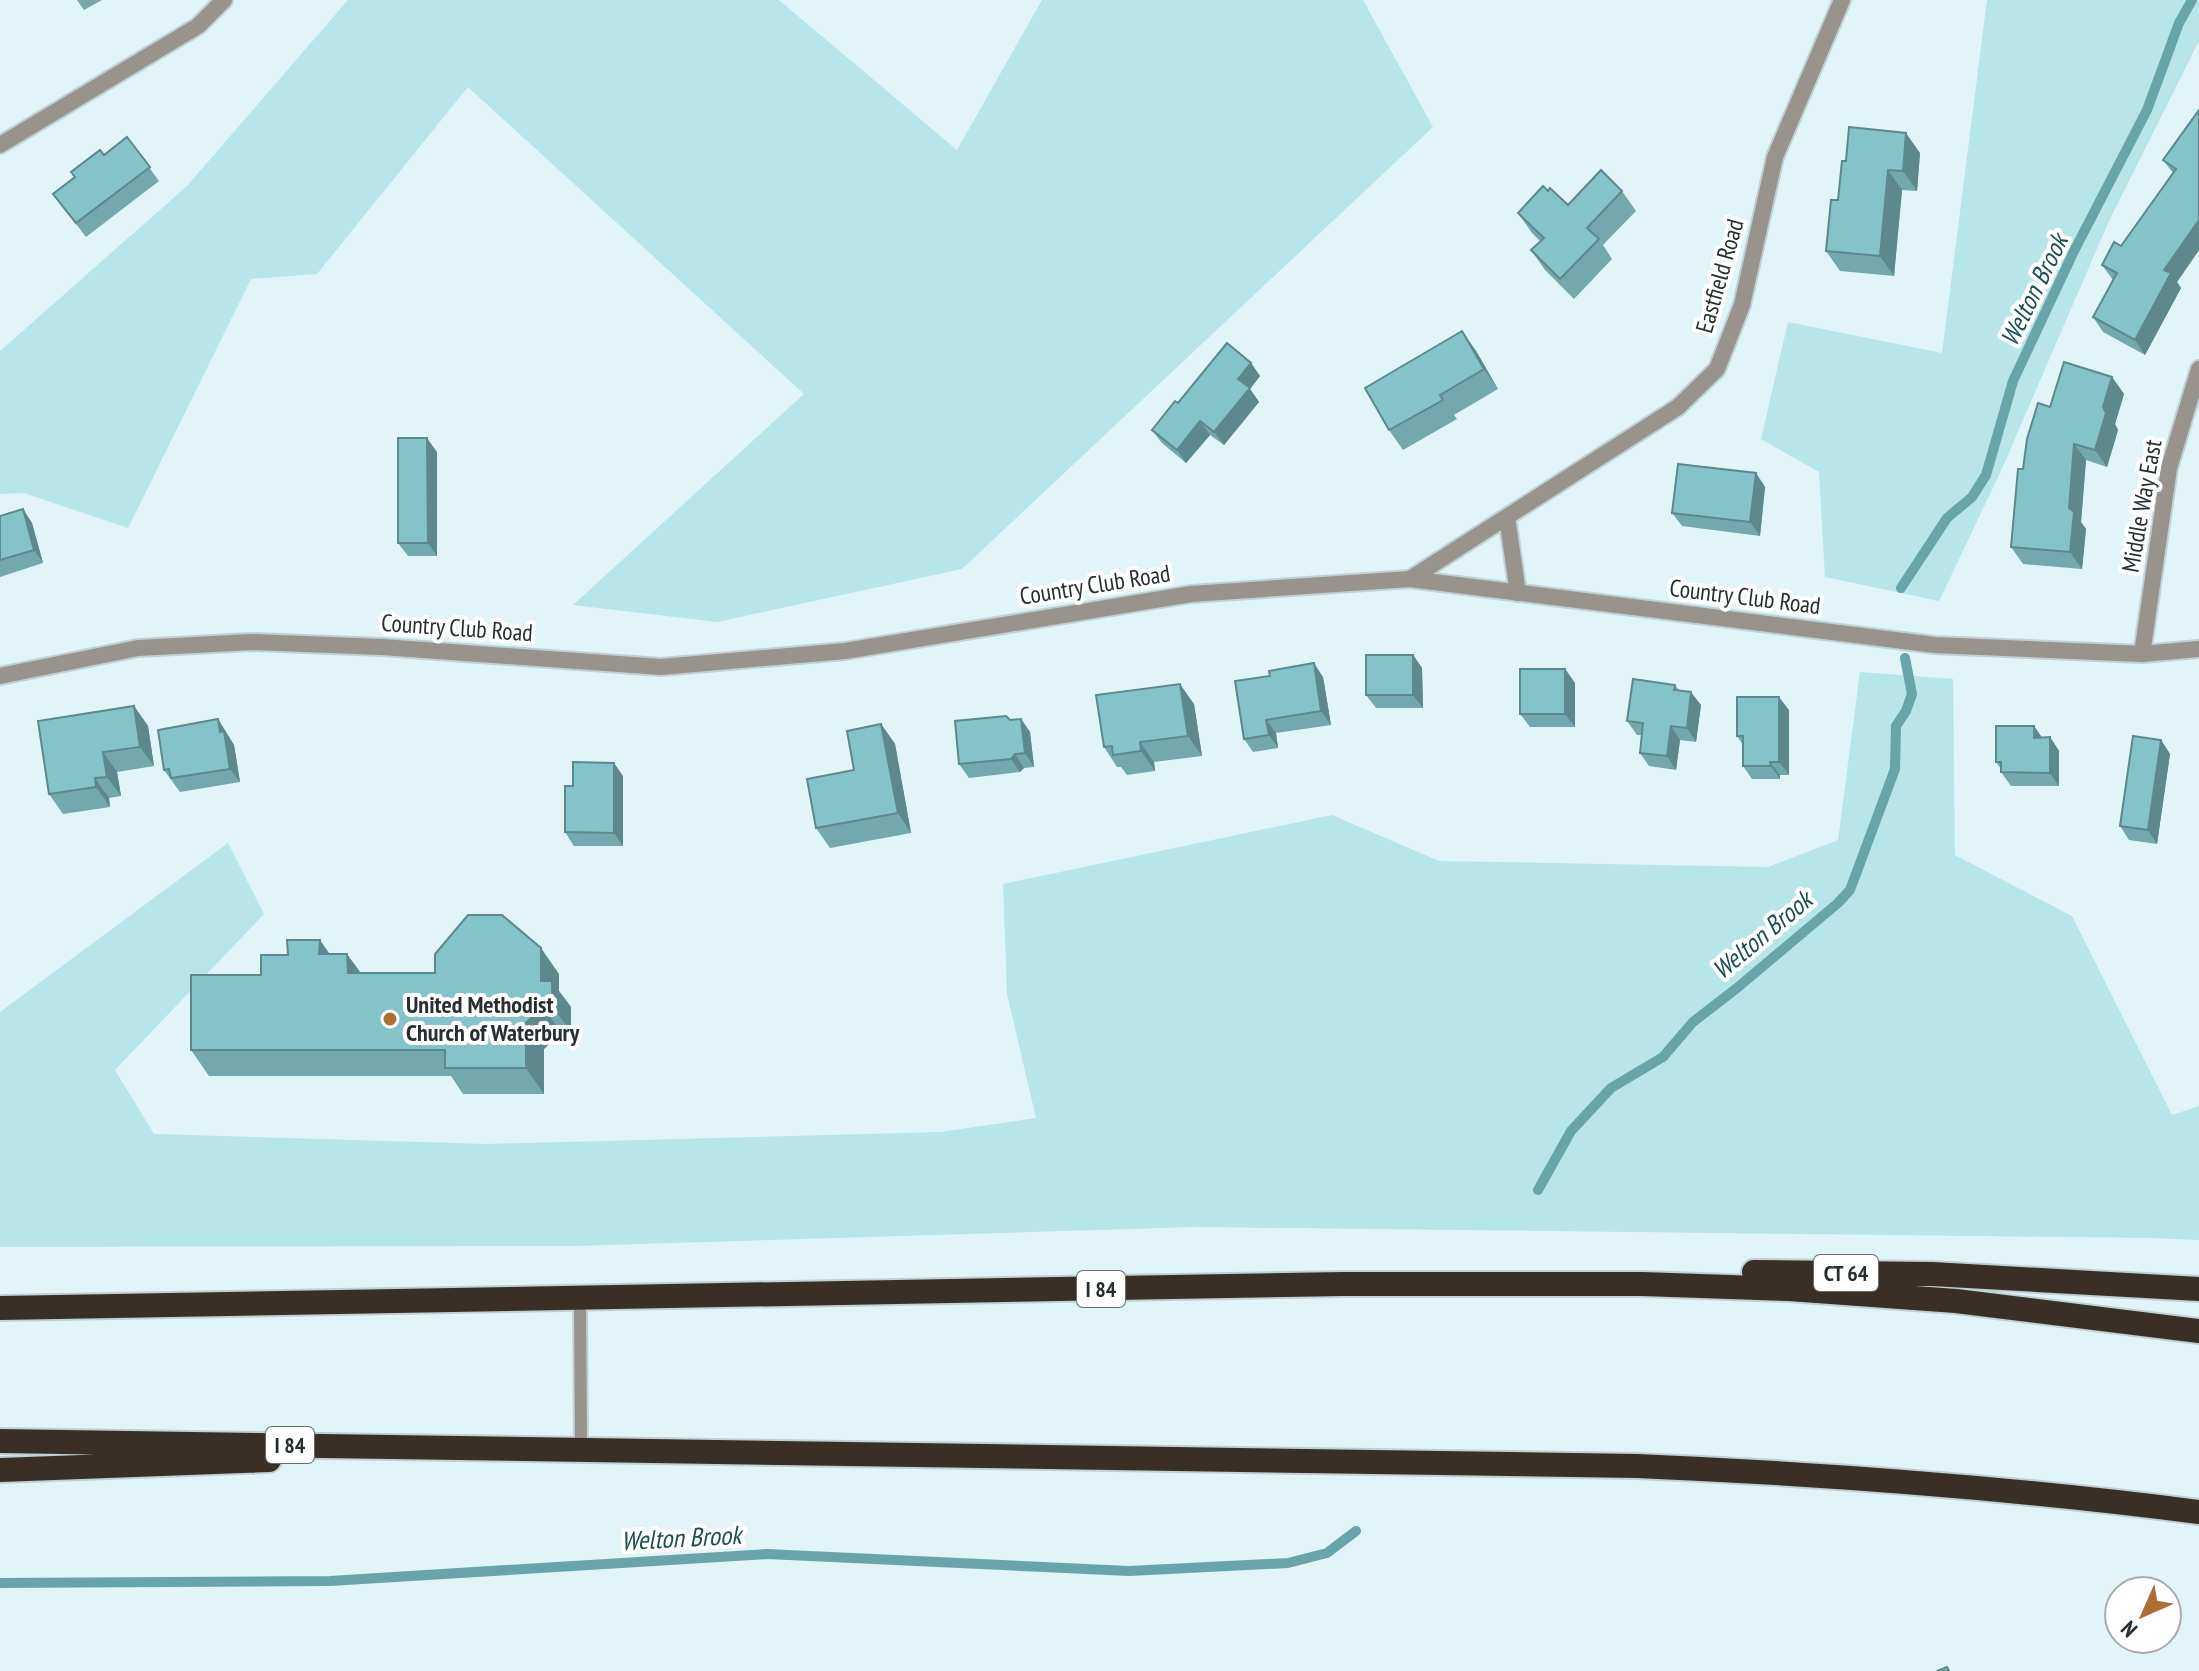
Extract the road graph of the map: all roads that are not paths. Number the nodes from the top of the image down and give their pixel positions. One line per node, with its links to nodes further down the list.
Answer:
1 (224, 0): 3 (street)
2 (1842, 0): 5 (street, Eastfield Road)
3 (0, 145)
4 (2199, 369): 9 (street, Middle Way East)
5 (1507, 517): 6 (street, Eastfield Road); 7 (street)
6 (1410, 579): 7 (street, Country Club Road); 10 (street, Country Club Road)
7 (1518, 593): 9 (street, Country Club Road)
8 (2199, 649): 9 (street, Country Club Road)
9 (2142, 654)
10 (0, 676)
11 (1494, 1283): 12 (highway, CT 64); 13 (highway, I 84); 15 (highway, I 84)
12 (2199, 1289)
13 (580, 1299): 14 (highway, I 84); 17 (lane)
14 (0, 1308)
15 (2199, 1331)
16 (0, 1441): 17 (highway, I 84)
17 (581, 1449): 18 (highway); 19 (highway, I 84)
18 (0, 1470)
19 (2199, 1512)

